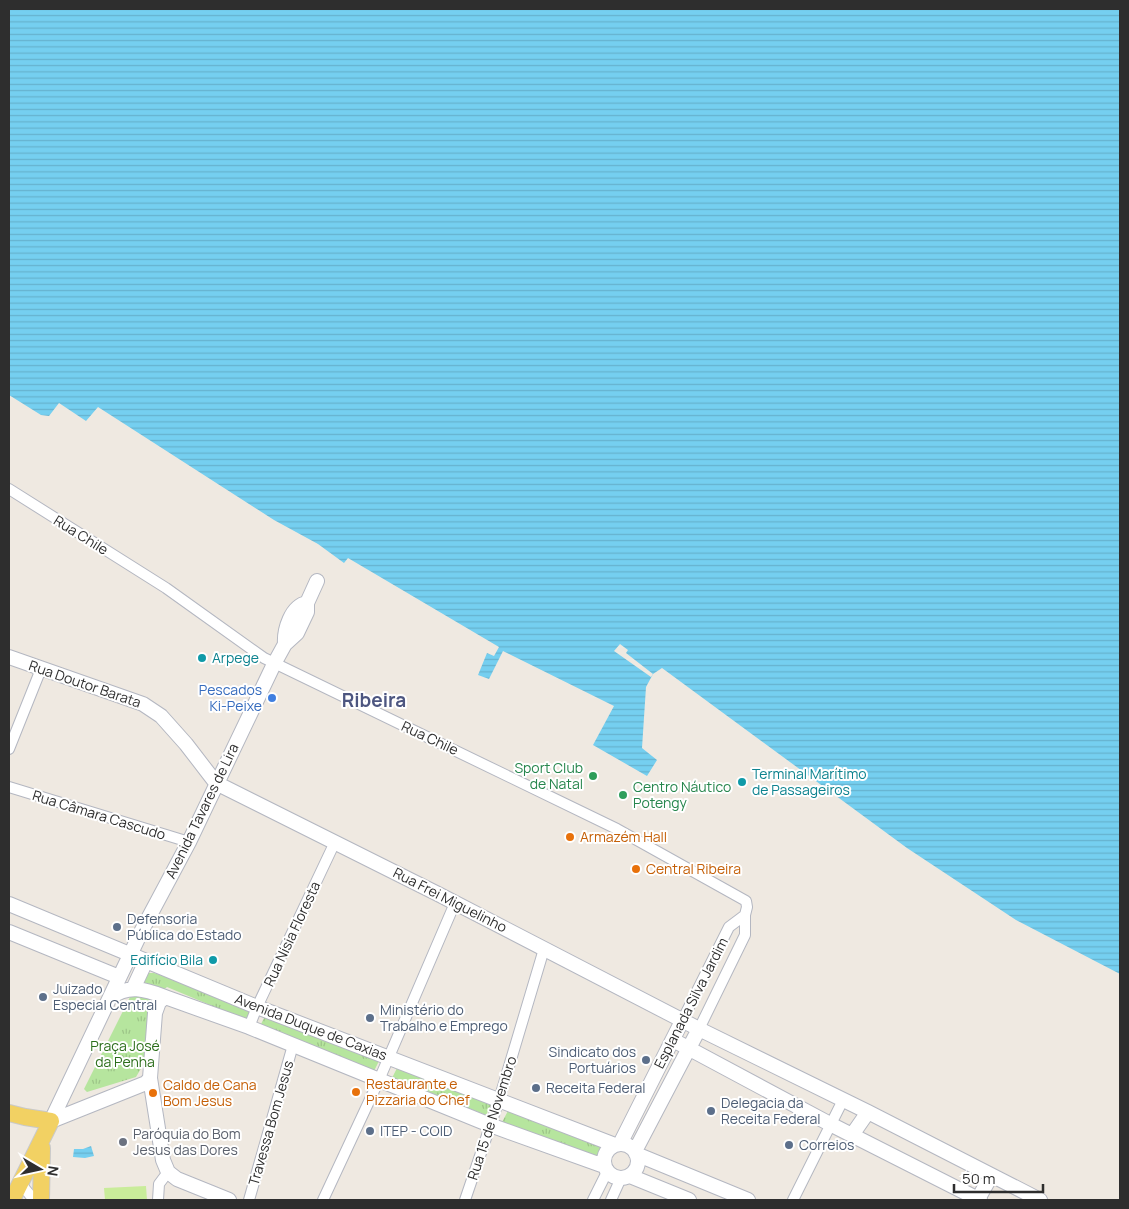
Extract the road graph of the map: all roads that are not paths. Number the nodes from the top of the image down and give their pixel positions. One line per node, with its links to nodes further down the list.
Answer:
1 (9, 489): 4 (street, Rua Chile)
2 (317, 581): 4 (street, Avenida Tavares de Lira)
3 (9, 657): 5 (street, Rua Doutor Barata)
4 (274, 664): 7 (street, Avenida Tavares de Lira); 13 (street, Rua Chile)
5 (41, 669): 6 (street); 7 (street, Rua Doutor Barata)
6 (9, 749)
7 (216, 783): 9 (street, Avenida Tavares de Lira); 10 (street, Rua Frei Miguelinho)
8 (9, 787): 9 (street, Rua Câmara Cascudo)
9 (189, 842): 16 (street, Avenida Tavares de Lira)
10 (335, 842): 11 (street, Rua Frei Miguelinho); 22 (street, Rua Nísia Floresta)
11 (455, 903): 15 (street, Rua Frei Miguelinho); 29 (street)
12 (9, 904): 16 (street, Avenida Duque de Caxias)
13 (744, 915): 23 (street, Esplanada Silva Jardim); 25 (street, Esplanada Silva Jardim)
14 (9, 932): 18 (street)
15 (544, 949): 23 (street, Rua Frei Miguelinho); 32 (street, Rua 15 de Novembro)
16 (130, 954): 17 (street, Avenida Duque de Caxias); 18 (street, Avenida Tavares de Lira)
17 (146, 961): 19 (street); 22 (street, Avenida Duque de Caxias)
18 (119, 977): 20 (street, Avenida Tavares de Lira)
19 (133, 989): 20 (street); 21 (street, Avenida Duque de Caxias)
20 (110, 998): 36 (street, Avenida Tavares de Lira)
21 (162, 999): 24 (street, Avenida Duque de Caxias); 30 (street)
22 (257, 1007): 24 (street, Rua Nísia Floresta); 29 (street, Avenida Duque de Caxias)
23 (682, 1021): 25 (street, Rua Frei Miguelinho); 26 (street, Esplanada Silva Jardim)
24 (249, 1027): 27 (street, Avenida Duque de Caxias)
25 (699, 1030): 28 (street, Esplanada Silva Jardim); 33 (street, Rua Frei Miguelinho)
26 (673, 1040): 28 (street); 41 (street, Esplanada Silva Jardim)
27 (293, 1045): 31 (street, Avenida Duque de Caxias); 54 (street, Travessa Bom Jesus)
28 (689, 1049): 37 (street); 42 (street, Esplanada Silva Jardim)
29 (389, 1057): 31 (street); 32 (street, Avenida Duque de Caxias)
30 (150, 1078): 36 (street); 44 (street)
31 (379, 1080): 38 (street, Avenida Duque de Caxias); 55 (street)
32 (499, 1100): 38 (street, Rua 15 de Novembro); 41 (street, Avenida Duque de Caxias)
33 (843, 1100): 34 (street, Rua Frei Miguelinho); 37 (street)
34 (868, 1112): 39 (street); 45 (street, Rua Frei Miguelinho)
35 (9, 1113): 36 (main road)
36 (51, 1121): 40 (main road)
37 (830, 1124): 39 (street); 61 (street)
38 (490, 1125): 43 (street, Avenida Duque de Caxias); 56 (street, Rua 15 de Novembro)
39 (852, 1136): 62 (street)
40 (43, 1139): 47 (main road); 51 (main road)
41 (618, 1144): 42 (street); 43 (street)
42 (635, 1153): 46 (street); 48 (street)
43 (606, 1169): 46 (street); 57 (street)
44 (168, 1172): 52 (street); 53 (street)
45 (991, 1176): 62 (street); 63 (street, Rua Frei Miguelinho)
46 (626, 1177): 58 (street); 59 (street)
47 (21, 1184): 49 (main road); 50 (street)
48 (715, 1194): 60 (street)
49 (12, 1200)
50 (34, 1200)
51 (41, 1200)
52 (158, 1200)
53 (229, 1200)
54 (248, 1200)
55 (322, 1200)
56 (466, 1200)
57 (594, 1200)
58 (611, 1200)
59 (688, 1200)
60 (748, 1200)
61 (793, 1200)
62 (979, 1200)
63 (1040, 1200)

